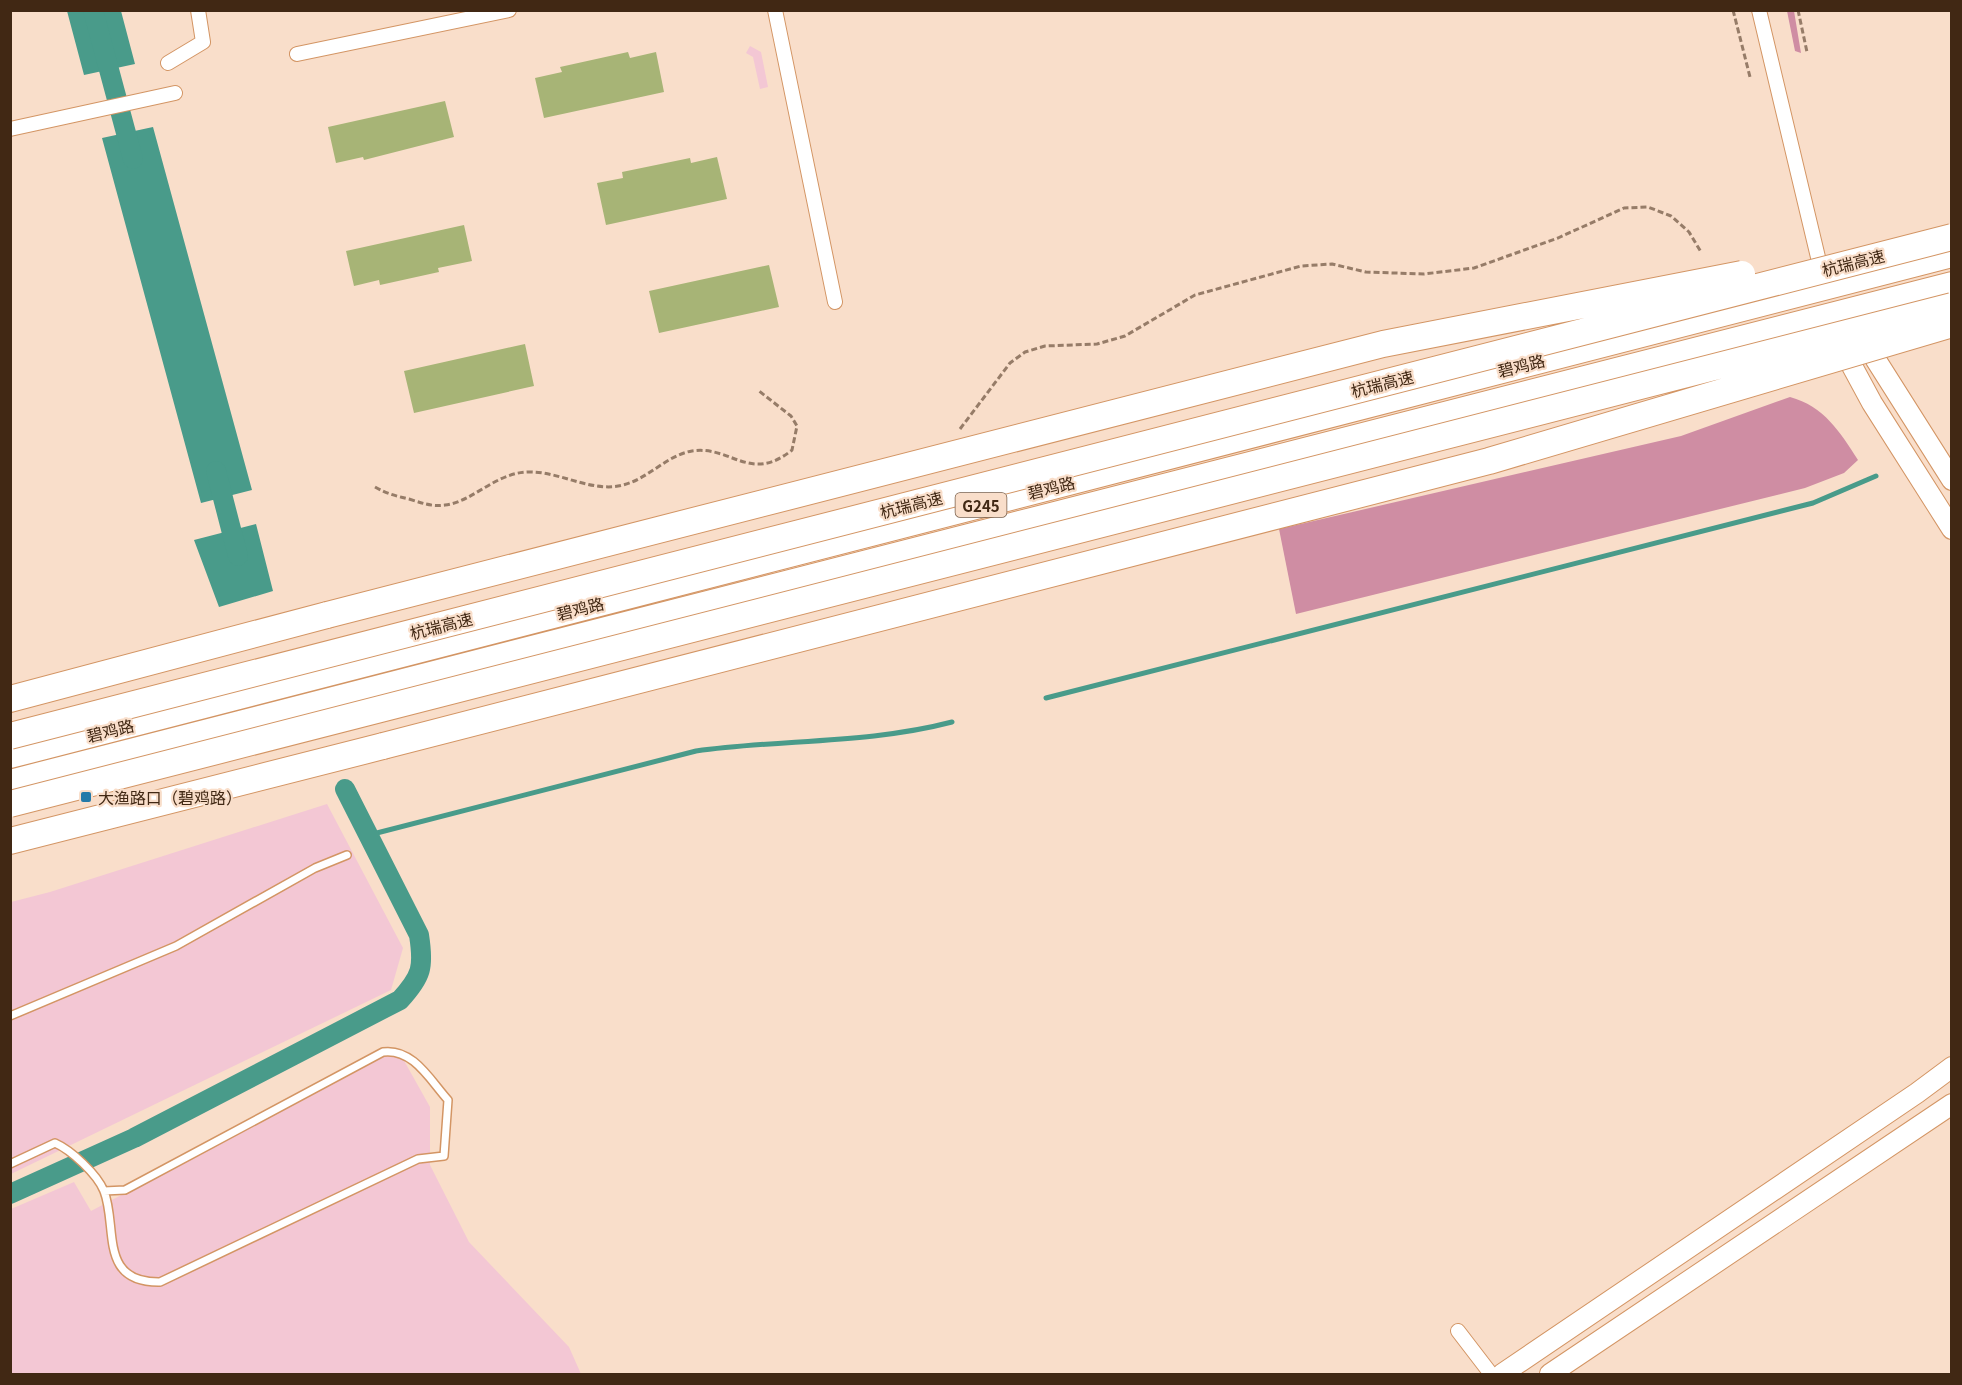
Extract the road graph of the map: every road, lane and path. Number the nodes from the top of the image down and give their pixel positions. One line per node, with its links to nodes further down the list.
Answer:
1 (198, 10): 9 (street)
2 (509, 10): 8 (street)
3 (775, 10): 18 (street)
4 (1733, 10): 10 (path)
5 (1759, 10): 17 (street)
6 (1797, 10): 7 (path)
7 (1807, 52)
8 (297, 54)
9 (168, 63)
10 (1750, 77)
11 (175, 93): 12 (street)
12 (10, 129)
13 (1952, 235): 27 (highway, bridge); 28 (highway, 杭瑞高速, bridge)
14 (1701, 252): 23 (path)
15 (1952, 254): 17 (highway, 碧鸡路 / G245)
16 (1952, 285): 20 (highway, 碧鸡路 / G245)
17 (1825, 286): 29 (highway, 碧鸡路 / G245)
18 (835, 302)
19 (1952, 306): 31 (highway, bridge)
20 (1851, 310): 24 (street); 26 (street); 30 (highway, 碧鸡路 / G245)
21 (1952, 324): 32 (highway, bridge)
22 (759, 391): 25 (path)
23 (960, 429)
24 (1952, 480)
25 (375, 487)
26 (1952, 529)
27 (10, 699)
28 (10, 736)
29 (10, 755)
30 (10, 783)
31 (10, 804)
32 (10, 841)
33 (347, 855): 34 (lane)
34 (10, 1016)
35 (1952, 1067): 41 (street)
36 (1952, 1104): 42 (street)
37 (10, 1164): 38 (lane)
38 (104, 1191): 38 (lane)
39 (1458, 1331): 40 (street)
40 (1491, 1374)
41 (1502, 1374)
42 (1550, 1374)

